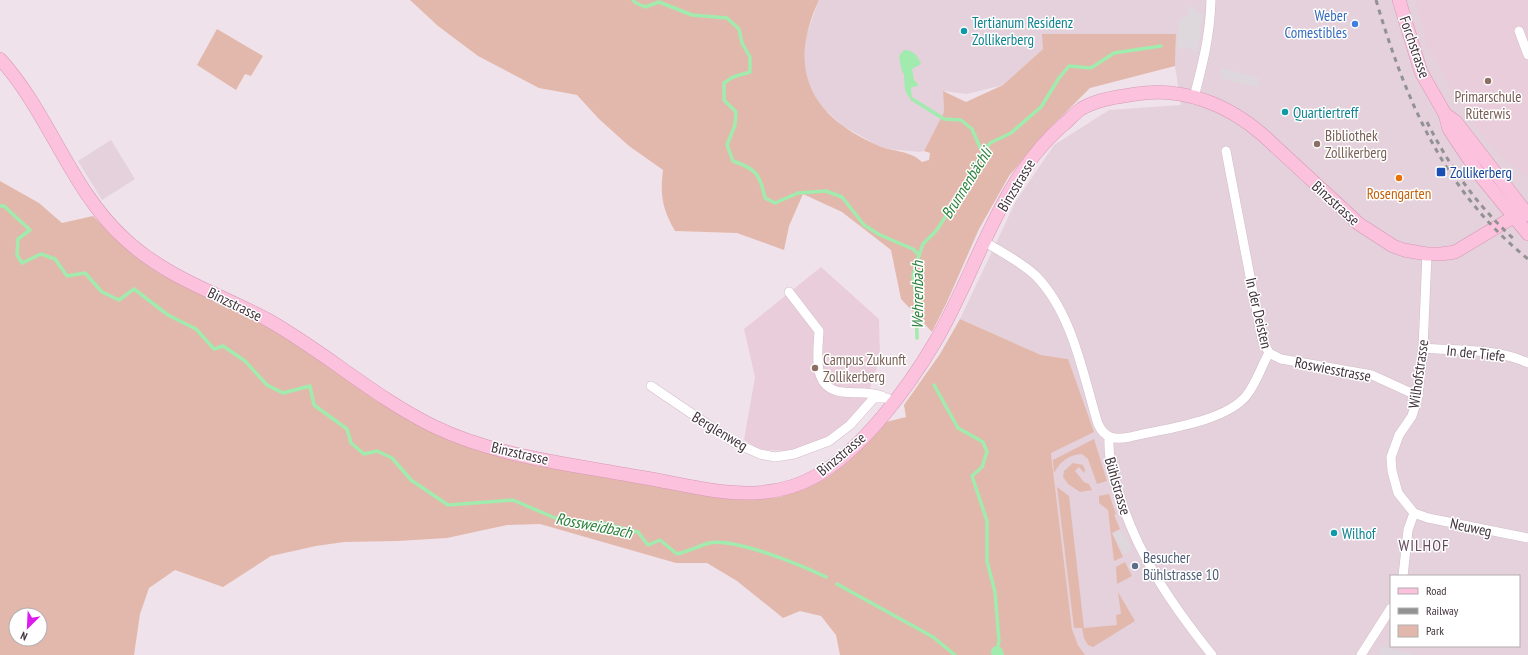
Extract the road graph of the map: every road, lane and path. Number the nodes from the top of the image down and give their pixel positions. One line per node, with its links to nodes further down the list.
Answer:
1 (1211, 0): 6 (street)
2 (1398, 0): 8 (main road, Forchstrasse)
3 (1519, 32): 4 (street)
4 (1528, 55)
5 (0, 59): 18 (main road, Binzstrasse)
6 (1194, 96): 10 (main road, Binzstrasse); 11 (main road, Binzstrasse)
7 (1226, 152): 14 (street, In der Deisten)
8 (1524, 213): 9 (main road, Forchstrasse); 11 (main road, Binzstrasse)
9 (1528, 234)
10 (985, 242): 18 (main road, Binzstrasse); 19 (street, Bühlstrasse)
11 (1427, 254): 13 (street, Wilhofstrasse)
12 (789, 292): 18 (street)
13 (1423, 348): 15 (street, In der Tiefe); 17 (street, Wilhofstrasse)
14 (1269, 353): 17 (street, Roswiesstrasse); 19 (street, In der Deisten)
15 (1528, 363)
16 (651, 386): 18 (street, Berglenweg)
17 (1418, 396): 20 (street, Wilhofstrasse)
18 (890, 400)
19 (1109, 438): 24 (street, Bühlstrasse)
20 (1414, 513): 21 (street, Neuweg); 22 (street)
21 (1528, 538)
22 (1403, 575)
23 (1390, 610): 25 (street)
24 (1212, 655)
25 (1361, 655)

